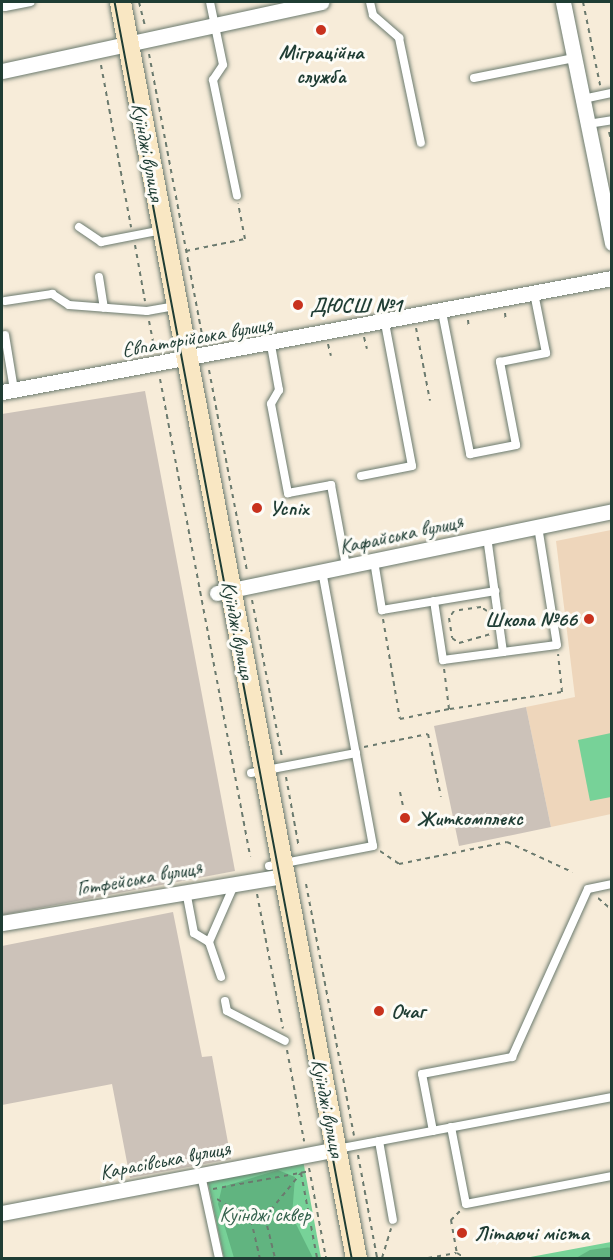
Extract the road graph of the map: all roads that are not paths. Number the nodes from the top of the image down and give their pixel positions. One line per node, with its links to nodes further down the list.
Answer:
1 (4, 2): 2 (lane)
2 (31, 2)
3 (106, 2): 10 (main road, Куїнджі вулиця)
4 (120, 2): 10 (main road, Куїнджі вулиця)
5 (210, 2): 9 (lane)
6 (322, 2): 9 (street)
7 (370, 2): 18 (lane)
8 (563, 2): 11 (street)
9 (215, 23): 10 (street); 19 (lane)
10 (114, 48): 12 (street); 21 (main road, Куїнджі вулиця)
11 (574, 58): 13 (lane); 15 (street)
12 (2, 70)
13 (474, 78)
14 (612, 93): 15 (lane)
15 (583, 99): 17 (street)
16 (609, 120): 17 (lane)
17 (588, 124): 22 (street)
18 (422, 143)
19 (237, 196)
20 (79, 227): 21 (lane)
21 (148, 233): 28 (main road, Куїнджі вулиця)
22 (612, 243)
23 (99, 277): 27 (lane)
24 (612, 278): 25 (street, Євпаторійська вулиця)
25 (534, 293): 29 (street, Євпаторійська вулиця); 29 (lane)
26 (5, 301): 27 (lane)
27 (104, 308): 28 (lane)
28 (163, 308): 33 (main road, Куїнджі вулиця)
29 (442, 312): 30 (street, Євпаторійська вулиця)
30 (385, 323): 32 (street, Євпаторійська вулиця); 35 (lane)
31 (5, 335): 34 (lane)
32 (271, 345): 33 (street, Євпаторійська вулиця); 40 (lane)
33 (169, 365): 34 (street, Євпаторійська вулиця); 43 (main road, Куїнджі вулиця)
34 (8, 391)
35 (361, 476)
36 (612, 511): 37 (street, Кафайська вулиця)
37 (537, 526): 38 (street, Кафайська вулиця); 45 (lane)
38 (487, 537): 39 (street, Кафайська вулиця); 42 (lane)
39 (374, 561): 40 (street, Кафайська вулиця); 44 (lane)
40 (346, 566): 41 (street, Кафайська вулиця)
41 (321, 572): 43 (street, Кафайська вулиця); 46 (lane)
42 (495, 591): 44 (lane); 45 (lane)
43 (224, 592): 47 (main road, Куїнджі вулиця)
44 (434, 601): 45 (lane)
45 (503, 652)
46 (355, 751): 47 (lane); 48 (lane)
47 (266, 770): 48 (main road, Куїнджі вулиця)
48 (269, 873): 49 (street, Готфейська вулиця); 61 (main road, Куїнджі вулиця)
49 (235, 883): 51 (street, Готфейська вулиця); 53 (lane)
50 (612, 884): 59 (lane)
51 (186, 891): 52 (street, Готфейська вулиця); 53 (lane)
52 (2, 923)
53 (208, 942): 54 (lane)
54 (221, 977)
55 (225, 1001): 56 (lane)
56 (285, 1041)
57 (612, 1096): 58 (lane)
58 (451, 1127): 59 (lane); 63 (lane)
59 (433, 1131): 60 (lane)
60 (379, 1141): 61 (lane); 65 (lane)
61 (330, 1150): 62 (street, Карасівська вулиця); 67 (main road, Куїнджі вулиця); 68 (main road, Куїнджі вулиця)
62 (201, 1175): 64 (street, Карасівська вулиця); 66 (lane)
63 (612, 1176)
64 (2, 1213)
65 (393, 1220)
66 (219, 1258)
67 (343, 1258)
68 (357, 1258)

